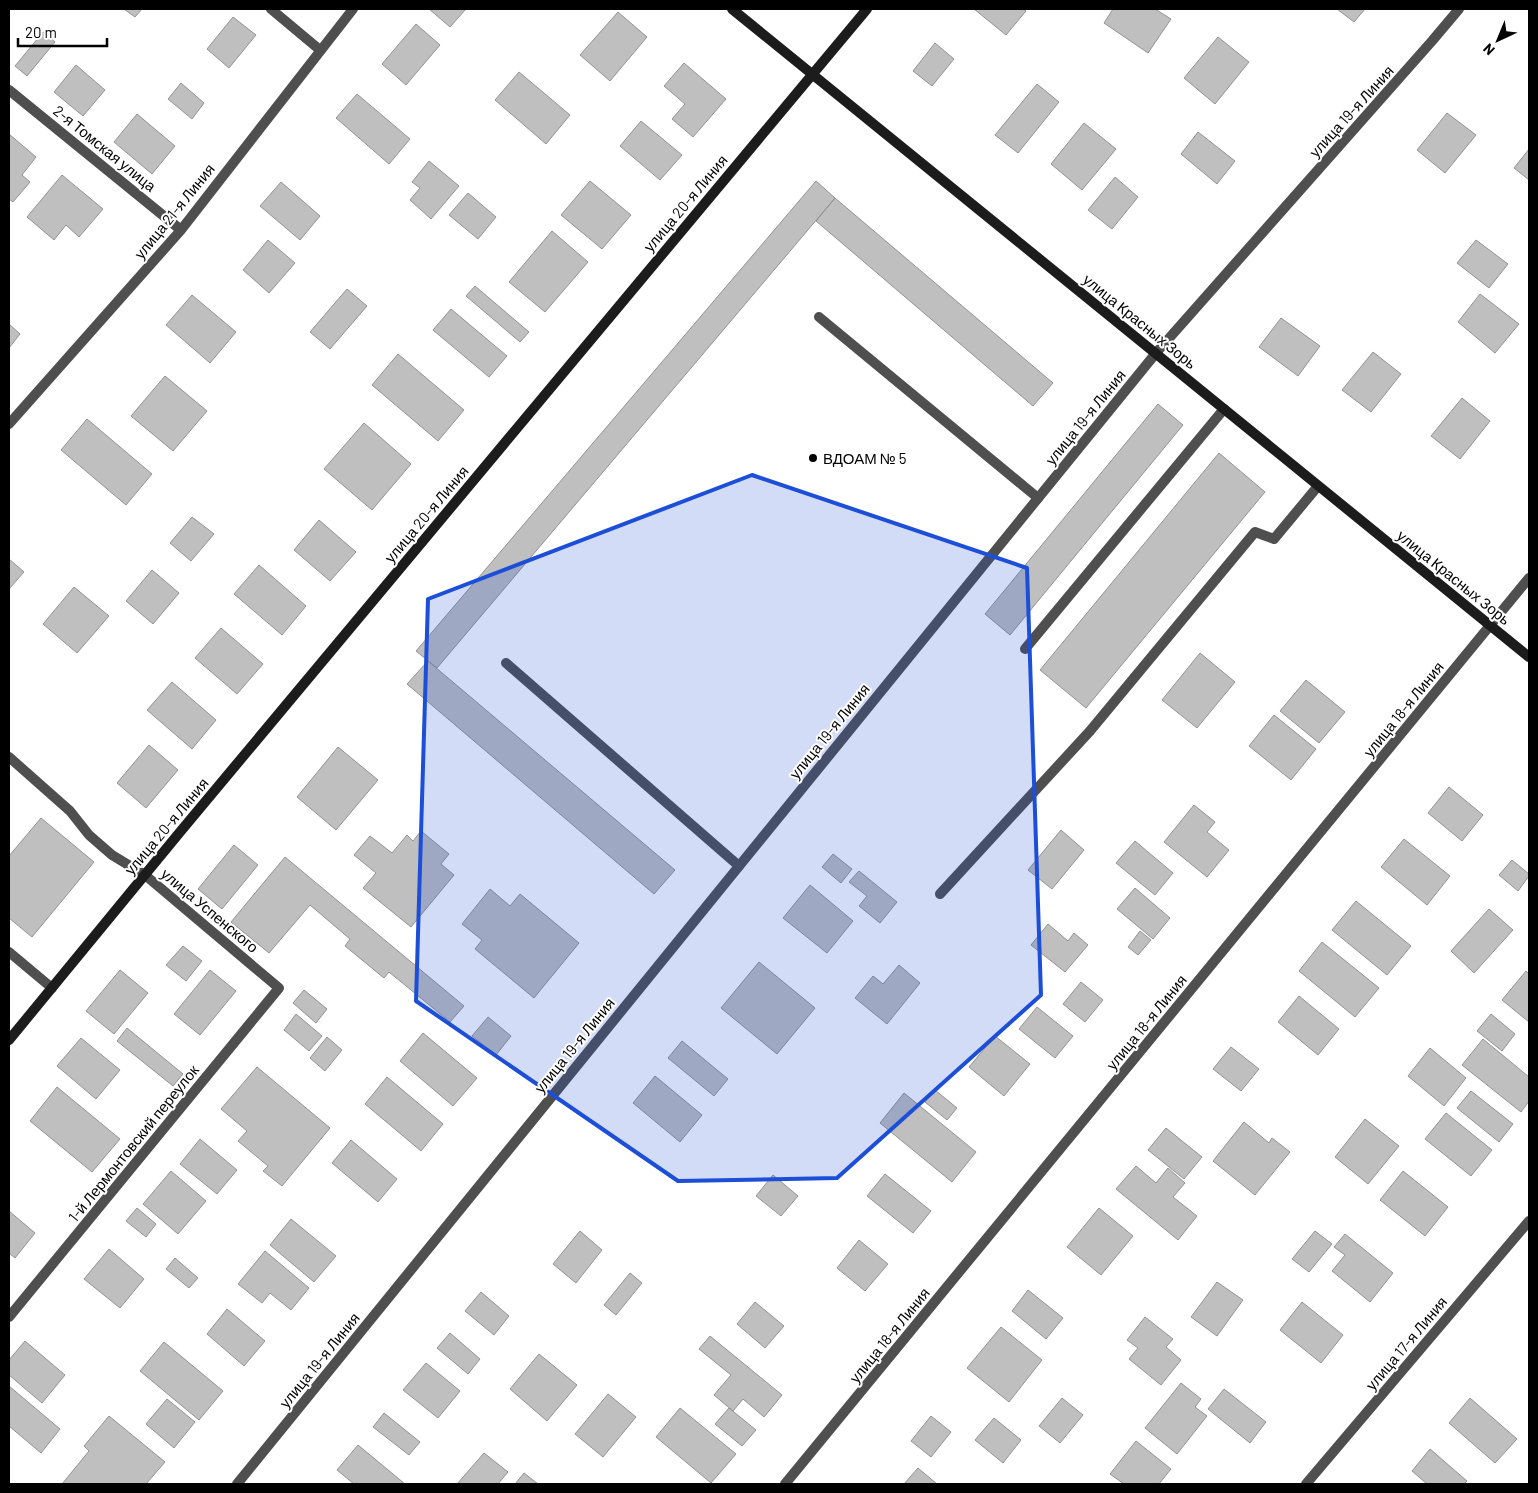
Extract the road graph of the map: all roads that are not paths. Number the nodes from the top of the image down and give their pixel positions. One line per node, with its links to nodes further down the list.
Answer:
1 (271, 9): 6 (street)
2 (353, 9): 6 (street, улица 21-я Линия)
3 (732, 9): 7 (main road, улица Красных Зорь)
4 (867, 9): 7 (main road, улица 20-я Линия)
5 (1459, 9): 11 (street, улица 19-я Линия)
6 (320, 50): 9 (street, улица 21-я Линия)
7 (812, 74): 11 (main road, улица Красных Зорь); 23 (main road, улица 20-я Линия)
8 (9, 90): 9 (street, 2-я Томская улица)
9 (181, 230): 13 (street, улица 21-я Линия)
10 (819, 317): 15 (street)
11 (1156, 353): 12 (main road, улица Красных Зорь); 15 (street, улица 19-я Линия)
12 (1224, 409): 14 (main road, улица Красных Зорь); 18 (street)
13 (10, 419)
14 (1318, 486): 17 (main road, улица Красных Зорь); 24 (street)
15 (1038, 498): 22 (street, улица 19-я Линия)
16 (1529, 578): 17 (street, улица 18-я Линия)
17 (1490, 627): 19 (main road, улица Красных Зорь); 32 (street, улица 18-я Линия)
18 (1025, 650)
19 (1529, 657)
20 (506, 663): 22 (street)
21 (9, 756): 23 (street, улица Успенского)
22 (739, 866): 31 (street, улица 19-я Линия)
23 (145, 875): 26 (main road, улица 20-я Линия); 27 (street, улица Успенского)
24 (940, 894)
25 (9, 952): 26 (street)
26 (52, 988): 28 (main road, улица 20-я Линия)
27 (280, 988): 30 (street, 1-й Лермонтовский переулок)
28 (9, 1040)
29 (1529, 1221): 33 (street, улица 17-я Линия)
30 (9, 1316)
31 (237, 1484)
32 (785, 1484)
33 (1306, 1484)

